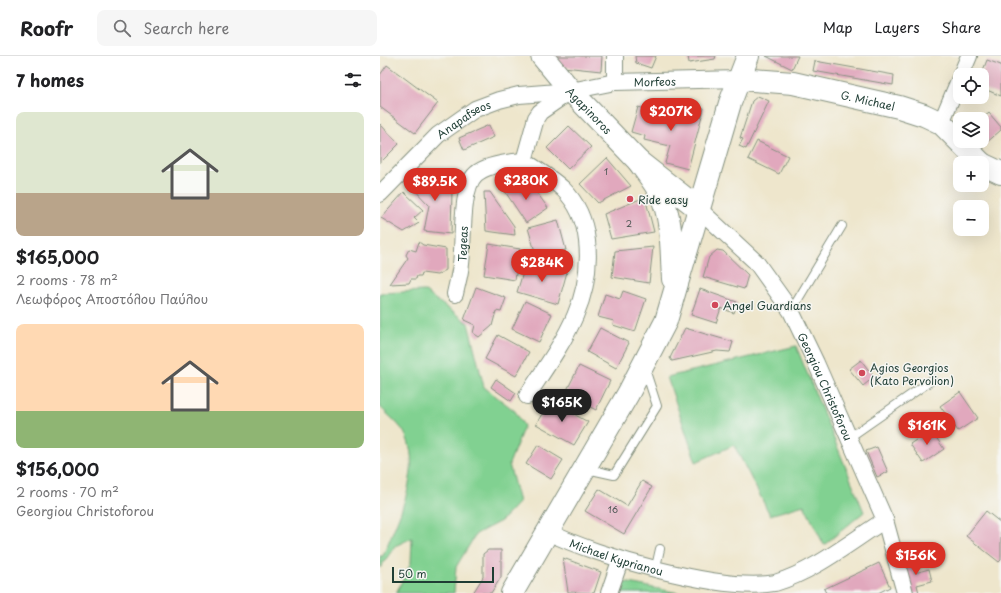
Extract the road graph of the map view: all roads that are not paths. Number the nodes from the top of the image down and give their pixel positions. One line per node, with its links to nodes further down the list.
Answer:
1 (542, 56): 7 (main road, Agapinoros)
2 (615, 56): 6 (street)
3 (969, 56): 5 (street)
4 (744, 66): 6 (street, Morfeos); 9 (main road, G. Michael); 16 (main road)
5 (964, 68)
6 (615, 82): 7 (street, Morfeos)
7 (571, 91): 11 (street); 12 (main road, Agapinoros); 15 (street, Anapafseos)
8 (953, 95): 9 (street)
9 (941, 123): 10 (main road)
10 (975, 156)
11 (524, 161): 18 (street, Tegeas); 23 (street)
12 (639, 162): 16 (main road); 19 (main road)
13 (989, 167): 14 (main road)
14 (1001, 173)
15 (380, 193)
16 (699, 209): 19 (main road); 20 (street, Georgiou Christoforou)
17 (842, 226): 20 (lane)
18 (455, 294)
19 (674, 298): 21 (main road)
20 (791, 311): 24 (street, Georgiou Christoforou)
21 (644, 366): 25 (main road); 25 (lane)
22 (932, 380): 24 (lane)
23 (527, 396)
24 (850, 437): 26 (street, Georgiou Christoforou)
25 (584, 469): 27 (main road)
26 (885, 520): 30 (street, Michael Kyprianou); 33 (street, Georgiou Christoforou)
27 (548, 532): 29 (street, Michael Kyprianou); 31 (main road)
28 (660, 549): 30 (lane)
29 (620, 561): 30 (street, Michael Kyprianou); 32 (street)
30 (654, 571)
31 (512, 593)
32 (608, 593)
33 (905, 593)

